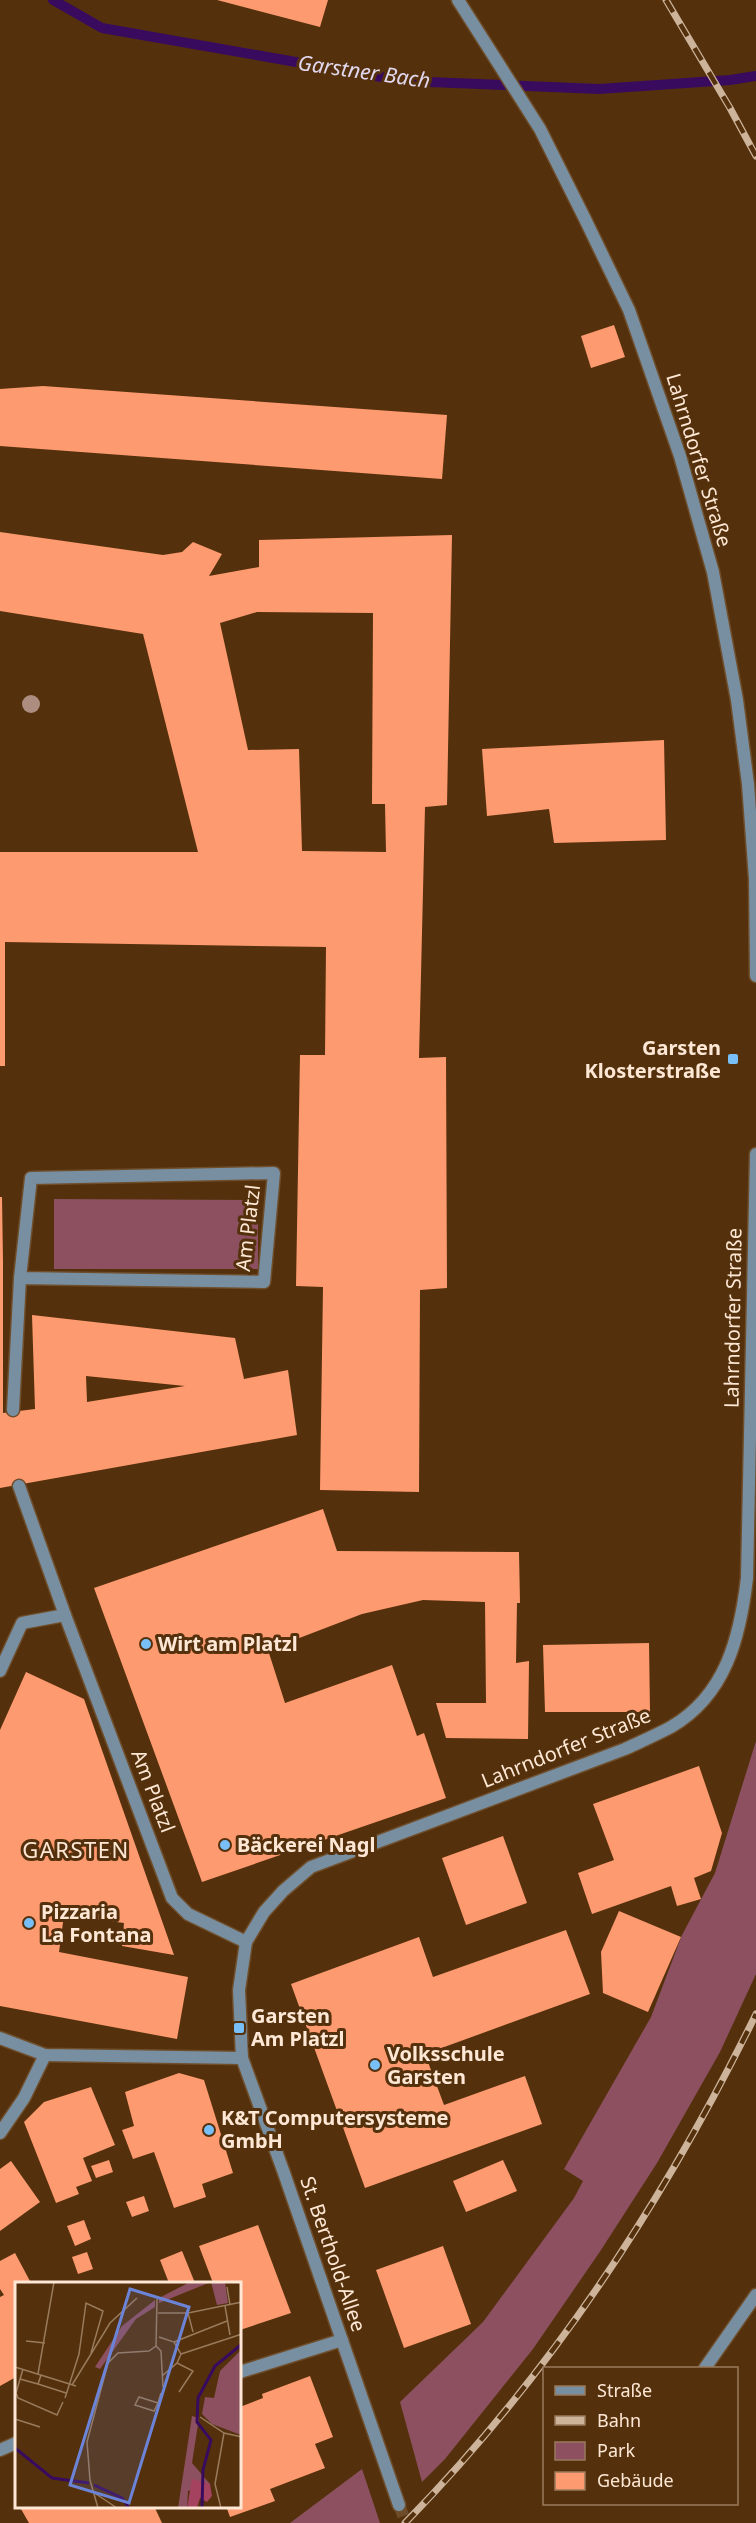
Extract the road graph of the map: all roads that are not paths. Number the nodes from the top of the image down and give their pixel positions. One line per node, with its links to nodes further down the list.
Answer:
1 (457, 0): 2 (street, Lahrndorfer Straße)
2 (756, 976)
3 (756, 1154): 4 (street, Lahrndorfer Straße)
4 (756, 1181): 10 (street, Lahrndorfer Straße)
5 (20, 1278): 5 (street, Am Platzl); 6 (street, Am Platzl)
6 (13, 1410)
7 (19, 1486): 8 (street, Am Platzl)
8 (65, 1616): 9 (street); 10 (street, Am Platzl)
9 (0, 1671)
10 (246, 1942): 13 (street, St. Berthold-Allee)
11 (0, 2038): 12 (street)
12 (45, 2055): 13 (street); 14 (street)
13 (242, 2058): 16 (street, St. Berthold-Allee)
14 (0, 2133)
15 (756, 2295): 17 (street)
16 (342, 2340): 18 (street); 21 (street, St. Berthold-Allee)
17 (706, 2367)
18 (242, 2371)
19 (15, 2443): 20 (street)
20 (0, 2450)
21 (399, 2505)

